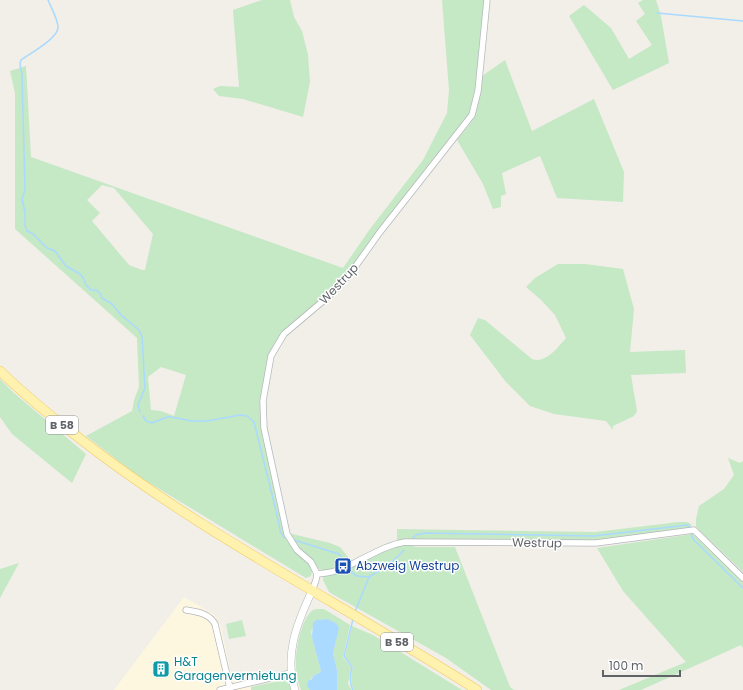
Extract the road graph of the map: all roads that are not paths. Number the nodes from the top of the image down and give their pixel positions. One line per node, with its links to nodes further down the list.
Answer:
1 (486, 0): 3 (street, Westrup)
2 (0, 371): 5 (main road, B 58)
3 (317, 574): 4 (street, Westrup); 5 (street)
4 (743, 578)
5 (312, 591): 7 (street); 11 (main road, B 58)
6 (186, 610): 8 (street)
7 (291, 673): 8 (street); 10 (street)
8 (230, 688): 9 (street)
9 (220, 690)
10 (295, 690)
11 (477, 690)

